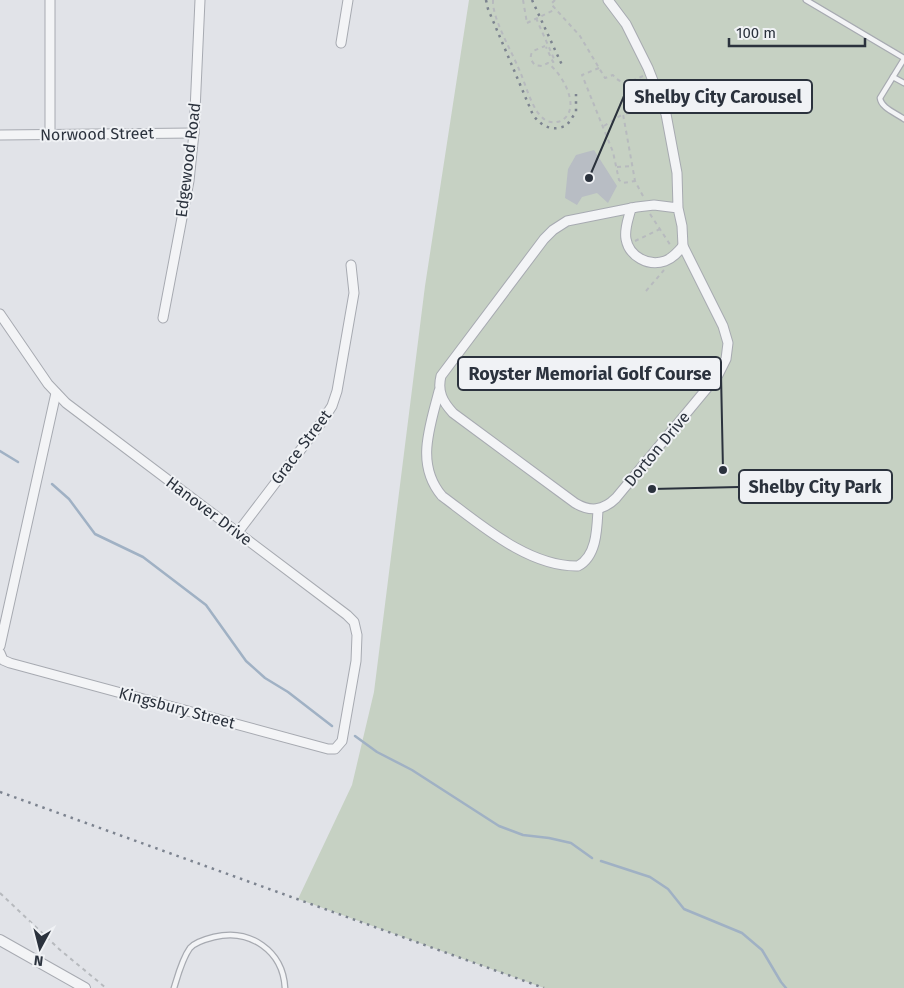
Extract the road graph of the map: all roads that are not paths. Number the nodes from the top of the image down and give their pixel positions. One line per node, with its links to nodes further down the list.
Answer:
1 (50, 0): 12 (street)
2 (200, 0): 11 (street, Edgewood Road)
3 (348, 0): 6 (street)
4 (608, 0): 15 (street, Dorton Drive)
5 (806, 0): 7 (lane)
6 (341, 43)
7 (904, 58): 8 (lane)
8 (893, 77): 9 (lane); 10 (lane)
9 (904, 83)
10 (904, 118)
11 (194, 133): 12 (street, Norwood Street); 19 (street, Edgewood Road)
12 (50, 134): 13 (street, Norwood Street)
13 (0, 135)
14 (632, 208): 15 (street); 16 (street); 20 (street)
15 (678, 208): 16 (street, Dorton Drive)
16 (683, 246): 22 (street, Dorton Drive)
17 (351, 265): 23 (street, Grace Street)
18 (0, 314): 21 (street, Hanover Drive)
19 (163, 318)
20 (439, 390): 22 (street); 22 (street)
21 (56, 392): 23 (street, Hanover Drive); 24 (street)
22 (598, 509)
23 (238, 532): 26 (street, Hanover Drive)
24 (0, 646)
25 (0, 654): 26 (street, Kingsbury Street)
26 (344, 727)
27 (0, 940): 28 (street)
28 (85, 988)
29 (174, 988): 30 (lane)
30 (286, 988)

